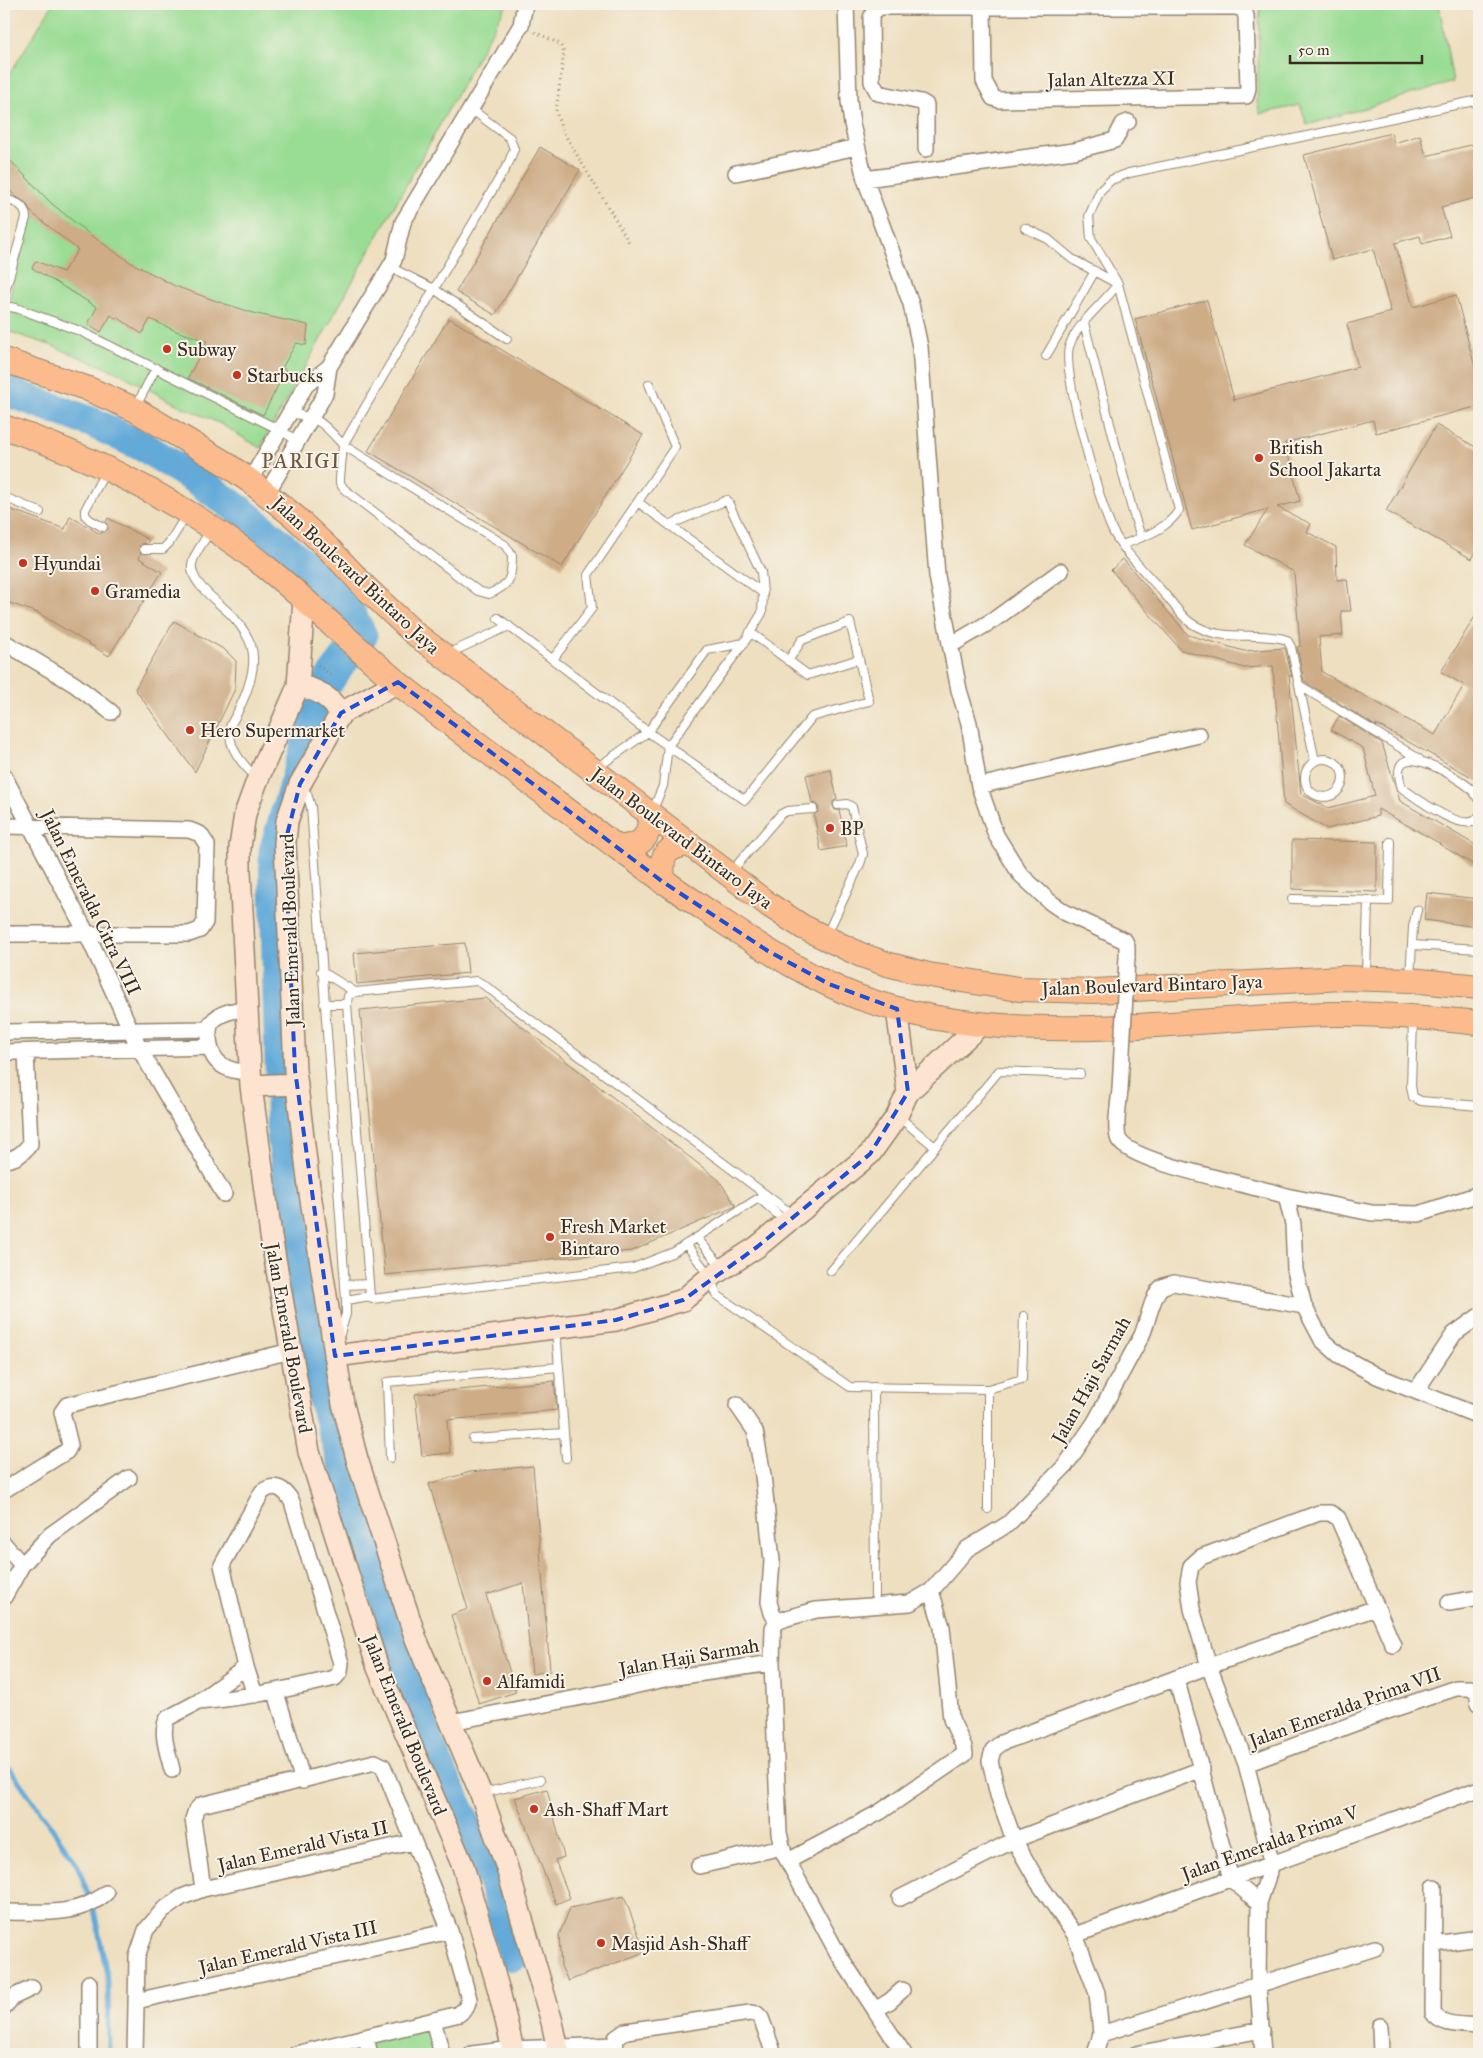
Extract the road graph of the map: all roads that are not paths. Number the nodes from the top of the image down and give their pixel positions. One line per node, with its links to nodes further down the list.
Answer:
1 (525, 4): 6 (street)
2 (846, 4): 8 (street)
3 (983, 5): 4 (street); 4 (street, Jalan Altezza XI); 9 (street)
4 (1246, 10)
5 (1479, 100): 16 (lane)
6 (471, 109): 14 (street); 17 (lane)
7 (1128, 122): 11 (street)
8 (857, 147): 10 (street); 11 (street)
9 (926, 149)
10 (736, 172)
11 (865, 179): 54 (street)
12 (4, 199): 18 (lane)
13 (1025, 228): 15 (lane)
14 (390, 267): 17 (lane); 24 (street)
15 (1095, 272): 16 (lane); 22 (lane)
16 (1118, 284): 20 (lane); 43 (lane)
17 (434, 289): 21 (lane); 33 (lane)
18 (4, 295)
19 (4, 306): 25 (lane)
20 (1084, 323): 43 (lane); 44 (lane)
21 (507, 339)
22 (1046, 356)
23 (4, 360): 27 (main road, Jalan Boulevard Bintaro Jaya)
24 (329, 367): 28 (street); 29 (street)
25 (156, 368): 27 (lane); 31 (lane)
26 (649, 384): 37 (lane)
27 (139, 400): 35 (main road, Jalan Boulevard Bintaro Jaya)
28 (290, 413): 29 (lane); 31 (street)
29 (312, 417): 32 (street); 33 (lane)
30 (4, 427): 34 (main road, Jalan Boulevard Bintaro Jaya)
31 (273, 427): 32 (lane); 35 (street)
32 (298, 441): 35 (street)
33 (343, 445): 33 (lane)
34 (108, 468): 39 (main road, Jalan Boulevard Bintaro Jaya); 41 (lane)
35 (259, 487): 55 (main road, Jalan Boulevard Bintaro Jaya)
36 (4, 497): 38 (lane)
37 (639, 503): 40 (lane); 56 (lane)
38 (40, 512)
39 (189, 512): 42 (main road, Jalan Boulevard Bintaro Jaya); 45 (lane)
40 (669, 525): 47 (lane); 47 (lane)
41 (103, 527)
42 (212, 529): 48 (main road, Jalan Boulevard Bintaro Jaya); 71 (lane)
43 (1141, 537): 44 (lane)
44 (1122, 545): 60 (lane)
45 (144, 549)
46 (1061, 571): 54 (street)
47 (763, 593): 51 (lane)
48 (304, 600): 59 (main road, Jalan Boulevard Bintaro Jaya); 61 (main road, Jalan Emerald Boulevard)
49 (498, 618): 50 (lane)
50 (509, 626): 55 (lane); 56 (lane)
51 (750, 632): 53 (lane); 58 (lane)
52 (4, 642): 63 (street)
53 (744, 643): 64 (lane); 66 (lane)
54 (951, 645): 73 (street)
55 (443, 656): 69 (main road, Jalan Boulevard Bintaro Jaya)
56 (553, 659): 64 (lane)
57 (859, 659): 58 (lane); 58 (lane); 66 (lane)
58 (788, 661)
59 (398, 682): 62 (main road); 83 (main road, Jalan Boulevard Bintaro Jaya)
60 (1299, 685): 67 (lane); 68 (lane)
61 (302, 687): 62 (main road); 71 (main road, Jalan Emerald Boulevard)
62 (338, 709): 72 (main road, Jalan Emerald Boulevard)
63 (110, 712)
64 (648, 732): 66 (lane); 69 (lane)
65 (1198, 735): 73 (street)
66 (668, 746): 77 (lane)
67 (1419, 760): 74 (lane); 78 (lane)
68 (1315, 761): 68 (lane)
69 (592, 770): 77 (main road, Jalan Boulevard Bintaro Jaya)
70 (4, 776): 80 (street, Jalan Emeralda Citra VIII)
71 (258, 779): 101 (main road, Jalan Emerald Boulevard)
72 (300, 784): 94 (lane); 114 (main road, Jalan Emerald Boulevard)
73 (979, 786): 124 (street, bridge)
74 (1479, 800)
75 (838, 805): 91 (lane)
76 (813, 810): 84 (lane)
77 (651, 815): 82 (main road, Jalan Boulevard Bintaro Jaya); 83 (main road)
78 (1479, 816)
79 (4, 826): 80 (street)
80 (31, 826): 90 (street, Jalan Emeralda Citra VIII); 90 (street)
81 (1390, 842): 87 (lane)
82 (689, 844): 84 (main road, Jalan Boulevard Bintaro Jaya); 85 (main road)
83 (618, 848): 85 (main road, Jalan Boulevard Bintaro Jaya)
84 (729, 874): 91 (main road, Jalan Boulevard Bintaro Jaya)
85 (663, 882): 102 (main road, Jalan Boulevard Bintaro Jaya)
86 (1292, 899): 87 (lane)
87 (1368, 900): 95 (lane)
88 (1417, 910): 92 (lane)
89 (4, 934): 90 (street)
90 (88, 934): 106 (street, Jalan Emeralda Citra VIII)
91 (826, 938): 95 (main road, Jalan Boulevard Bintaro Jaya)
92 (1412, 946): 93 (lane); 96 (lane)
93 (1479, 949)
94 (321, 971): 98 (lane); 99 (lane)
95 (1366, 979): 96 (main road, Jalan Boulevard Bintaro Jaya)
96 (1410, 980): 97 (main road, Jalan Boulevard Bintaro Jaya)
97 (1479, 988)
98 (355, 992): 100 (lane); 123 (lane)
99 (324, 1004): 100 (lane); 131 (lane)
100 (346, 1004): 130 (lane)
101 (248, 1008): 107 (street); 115 (main road, Jalan Emerald Boulevard)
102 (897, 1008): 105 (main road, Jalan Boulevard Bintaro Jaya); 116 (main road)
103 (1413, 1018): 104 (main road, Jalan Boulevard Bintaro Jaya); 105 (main road, Jalan Boulevard Bintaro Jaya); 117 (lane)
104 (1479, 1023)
105 (981, 1024): 116 (main road)
106 (131, 1029): 107 (street); 108 (street); 110 (street, Jalan Emeralda Citra VIII)
107 (209, 1029): 109 (street)
108 (4, 1032)
109 (209, 1047): 110 (street); 115 (street)
110 (139, 1048): 112 (street); 121 (street, Jalan Emeralda Citra VIII)
111 (4, 1052): 112 (street)
112 (26, 1052): 120 (street)
113 (1080, 1074): 119 (lane)
114 (290, 1077): 115 (main road); 138 (main road, Jalan Emerald Boulevard)
115 (255, 1079): 139 (main road, Jalan Emerald Boulevard)
116 (908, 1092): 118 (main road)
117 (1479, 1106)
118 (897, 1116): 119 (lane); 125 (main road)
119 (935, 1147): 128 (lane)
120 (4, 1160)
121 (224, 1194)
122 (1479, 1194): 124 (street)
123 (762, 1196): 125 (lane); 126 (lane)
124 (1286, 1196): 134 (street)
125 (791, 1219): 129 (main road)
126 (697, 1238): 127 (lane); 129 (lane)
127 (686, 1244): 129 (lane); 132 (lane)
128 (830, 1271)
129 (717, 1273): 137 (main road); 141 (lane)
130 (369, 1284): 131 (lane); 132 (lane)
131 (345, 1285): 133 (lane)
132 (370, 1296): 133 (lane)
133 (346, 1300): 138 (lane)
134 (1304, 1306): 143 (street); 155 (street, Jalan Haji Sarmah)
135 (1024, 1316): 142 (lane)
136 (1476, 1323): 143 (street)
137 (556, 1328): 138 (main road); 140 (lane)
138 (335, 1351): 171 (main road, Jalan Emerald Boulevard)
139 (291, 1352): 151 (street); 211 (main road, Jalan Emerald Boulevard)
140 (559, 1367): 146 (lane); 148 (lane)
141 (874, 1387): 142 (lane); 156 (lane)
142 (988, 1390): 152 (lane)
143 (1416, 1392): 145 (street)
144 (737, 1405): 161 (street)
145 (1479, 1416)
146 (564, 1433): 147 (lane); 149 (lane)
147 (473, 1439)
148 (390, 1458)
149 (566, 1458)
150 (129, 1478): 154 (street)
151 (4, 1490)
152 (988, 1509)
153 (4, 1544): 154 (street)
154 (22, 1566): 157 (street)
155 (931, 1591): 161 (street, Jalan Haji Sarmah); 181 (street)
156 (875, 1595)
157 (4, 1597)
158 (1479, 1598): 159 (street)
159 (1449, 1603)
160 (1376, 1608): 162 (street); 164 (street); 164 (street)
161 (777, 1622): 163 (street, Jalan Haji Sarmah)
162 (1393, 1645)
163 (772, 1663): 171 (street, Jalan Haji Sarmah); 181 (street)
164 (1209, 1666): 166 (street); 172 (street)
165 (246, 1667): 167 (street); 168 (street); 169 (street)
166 (1176, 1678): 173 (street); 179 (street)
167 (276, 1693): 168 (street); 176 (street)
168 (255, 1695): 169 (street)
169 (198, 1702): 174 (street)
170 (1479, 1702): 172 (street, Jalan Emeralda Prima VII)
171 (450, 1722): 178 (main road, Jalan Emerald Boulevard)
172 (1246, 1764): 182 (street)
173 (1202, 1769): 179 (street); 184 (street)
174 (172, 1770)
175 (540, 1780): 178 (lane)
176 (303, 1781): 180 (street); 186 (street)
177 (1479, 1789): 182 (street, Jalan Emeralda Prima V)
178 (482, 1794): 209 (main road, Jalan Emerald Boulevard)
179 (1014, 1840): 187 (street); 192 (street)
180 (412, 1842): 186 (street, Jalan Emerald Vista II); 191 (street)
181 (785, 1854): 183 (street); 202 (street)
182 (1272, 1864): 184 (street, Jalan Emeralda Prima V); 189 (street)
183 (699, 1866)
184 (1231, 1879): 189 (street); 192 (street, Jalan Emeralda Prima V)
185 (1434, 1887): 194 (street)
186 (203, 1889): 200 (street, Jalan Emerald Vista II)
187 (900, 1898)
188 (97, 1899): 190 (street)
189 (1259, 1903): 197 (street)
190 (4, 1912)
191 (450, 1931): 200 (street, Jalan Emerald Vista III); 203 (street)
192 (1075, 1935): 207 (street)
193 (1479, 1938): 194 (street)
194 (1434, 1944): 205 (street)
195 (1375, 1948): 197 (street)
196 (89, 1984): 212 (street)
197 (1258, 1985): 206 (street); 207 (street)
198 (32, 1988): 201 (street)
199 (902, 1990): 202 (street)
200 (136, 2001): 213 (street, Jalan Emerald Vista II)
201 (4, 2007)
202 (875, 2010): 219 (street)
203 (433, 2020): 208 (street); 216 (street)
204 (1380, 2026): 223 (street)
205 (1479, 2026)
206 (1262, 2030): 221 (street); 222 (street)
207 (1101, 2034): 220 (street)
208 (366, 2038): 214 (street); 215 (street)
209 (558, 2050): 210 (street); 211 (street)
210 (615, 2050): 218 (street)
211 (513, 2052): 217 (street)
212 (89, 2054)
213 (135, 2054)
214 (296, 2054)
215 (370, 2054)
216 (442, 2054)
217 (472, 2054)
218 (774, 2054)
219 (904, 2054)
220 (1095, 2054)
221 (1136, 2054)
222 (1263, 2054)
223 (1381, 2054)

